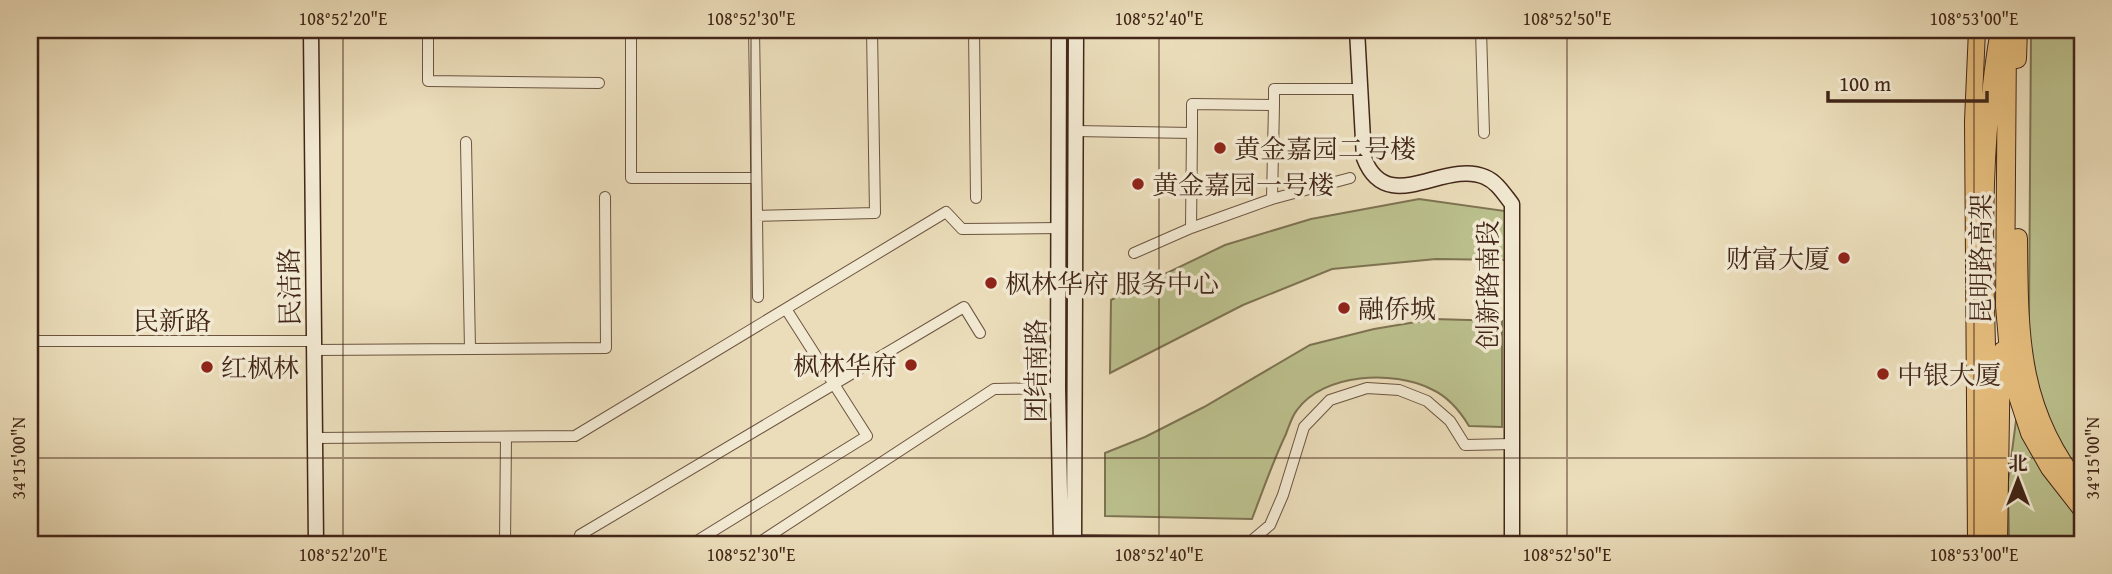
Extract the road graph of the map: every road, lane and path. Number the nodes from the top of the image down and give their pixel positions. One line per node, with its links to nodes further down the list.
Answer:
1 (311, 30): 35 (street, 民洁路)
2 (428, 30): 14 (street)
3 (631, 30): 21 (street)
4 (754, 30): 21 (street)
5 (872, 30): 26 (street)
6 (974, 30): 24 (street)
7 (1059, 30): 27 (street, 团结南路)
8 (1076, 30): 17 (street, 团结南路)
9 (1357, 30): 15 (street, 创新路南段)
10 (1481, 30): 19 (street)
11 (1977, 30): 51 (main road)
12 (2003, 30): 31 (highway); 43 (highway, 昆明路高架); 52 (highway)
13 (2018, 30): 42 (highway, 昆明路高架)
14 (599, 83)
15 (1361, 89): 16 (street); 41 (street, 创新路南段)
16 (1274, 106): 18 (street); 25 (street)
17 (1075, 131): 18 (street); 45 (street, 团结南路)
18 (1192, 133): 28 (street)
19 (1484, 133)
20 (466, 142): 36 (street)
21 (756, 178): 26 (street)
22 (1350, 178): 25 (street)
23 (605, 197): 36 (street, 民新路)
24 (976, 198)
25 (1272, 199): 28 (street)
26 (757, 216): 30 (street)
27 (1059, 228): 32 (street); 38 (street, 团结南路)
28 (1191, 229): 29 (street)
29 (1134, 253)
30 (758, 297)
31 (2003, 302): 53 (main road)
32 (786, 309): 37 (street); 39 (street)
33 (980, 333): 37 (street)
34 (30, 341): 35 (street, 民新路)
35 (314, 345): 36 (street, 民新路); 40 (street, 民洁路)
36 (470, 349)
37 (835, 386): 44 (street); 48 (street)
38 (1059, 388): 45 (street, 团结南路); 49 (street)
39 (506, 437): 40 (street); 47 (street)
40 (314, 438): 46 (street, 民洁路)
41 (1512, 444): 45 (street); 50 (street, 创新路南段)
42 (2082, 488)
43 (2082, 509)
44 (580, 535)
45 (1068, 542)
46 (316, 544)
47 (505, 544)
48 (692, 544)
49 (757, 544)
50 (1512, 544)
51 (1976, 544)
52 (1990, 544)
53 (1999, 544)

